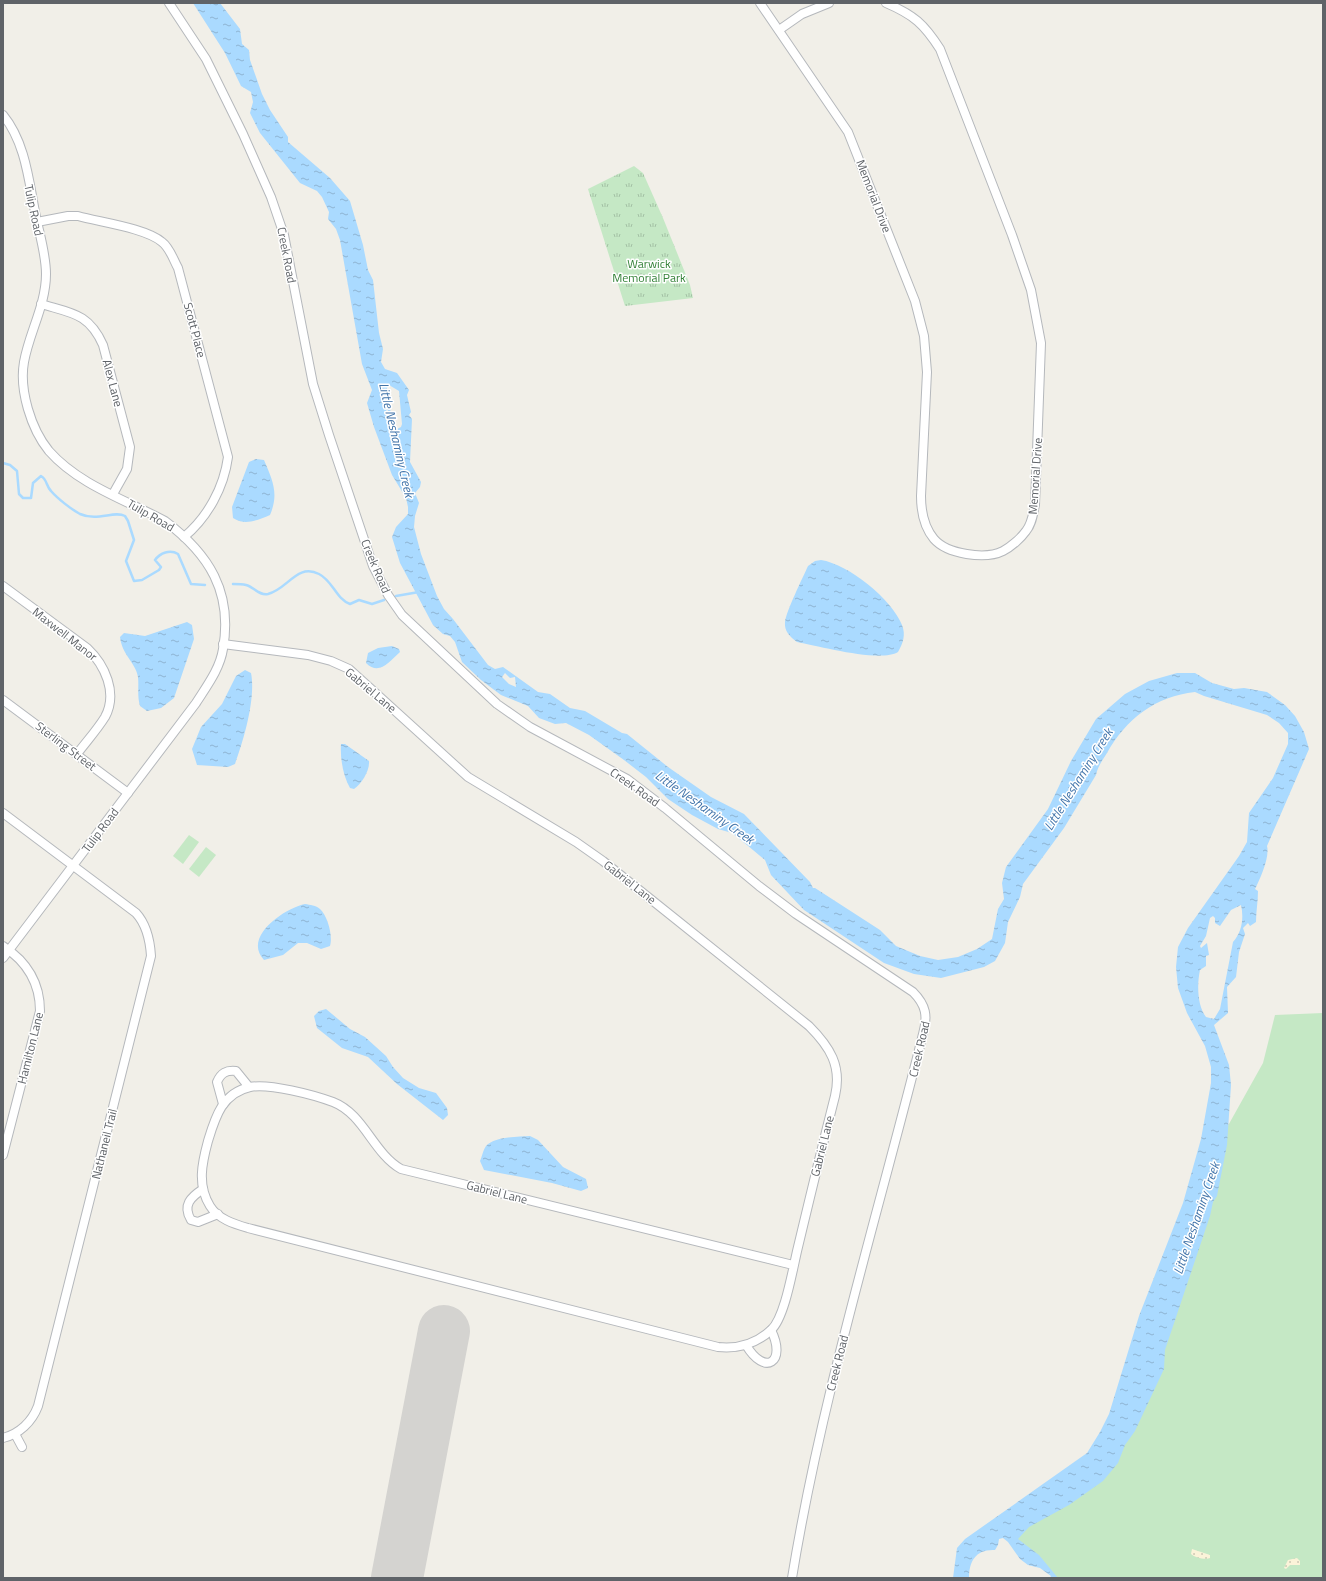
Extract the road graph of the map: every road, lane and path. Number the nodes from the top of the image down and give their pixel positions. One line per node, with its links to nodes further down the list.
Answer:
1 (169, 3): 31 (street, Creek Road)
2 (760, 3): 5 (street, Memorial Drive)
3 (829, 3): 5 (street)
4 (886, 3): 5 (street, Memorial Drive)
5 (779, 30)
6 (3, 114): 7 (street, Tulip Road)
7 (37, 222): 8 (street, Tulip Road); 10 (street, Scott Place)
8 (41, 304): 9 (street, Tulip Road); 9 (street, Alex Lane)
9 (113, 494): 10 (street, Tulip Road)
10 (184, 537): 12 (street, Tulip Road)
11 (3, 586): 14 (street, Maxwell Manor)
12 (223, 644): 15 (street, Tulip Road); 25 (street, Gabriel Lane)
13 (3, 700): 14 (street, Sterling Street)
14 (77, 754): 15 (street, Sterling Street)
15 (128, 793): 17 (street, Tulip Road)
16 (3, 813): 17 (street)
17 (73, 866): 18 (street, Tulip Road); 28 (street, Nathaneil Trail)
18 (6, 948): 19 (street, Tulip Road); 22 (street, Hamilton Lane)
19 (3, 958)
20 (249, 1087): 21 (street, Gabriel Lane); 21 (street); 25 (street, Gabriel Lane)
21 (223, 1104): 23 (street, Gabriel Lane)
22 (3, 1155)
23 (203, 1189): 24 (street, Gabriel Lane); 24 (street)
24 (218, 1214): 27 (street, Gabriel Lane)
25 (793, 1265): 26 (street, Gabriel Lane)
26 (771, 1330): 27 (street, Gabriel Lane); 27 (street)
27 (746, 1345)
28 (15, 1434): 29 (street, Nathaneil Trail); 30 (street)
29 (3, 1438)
30 (22, 1447)
31 (792, 1578)

